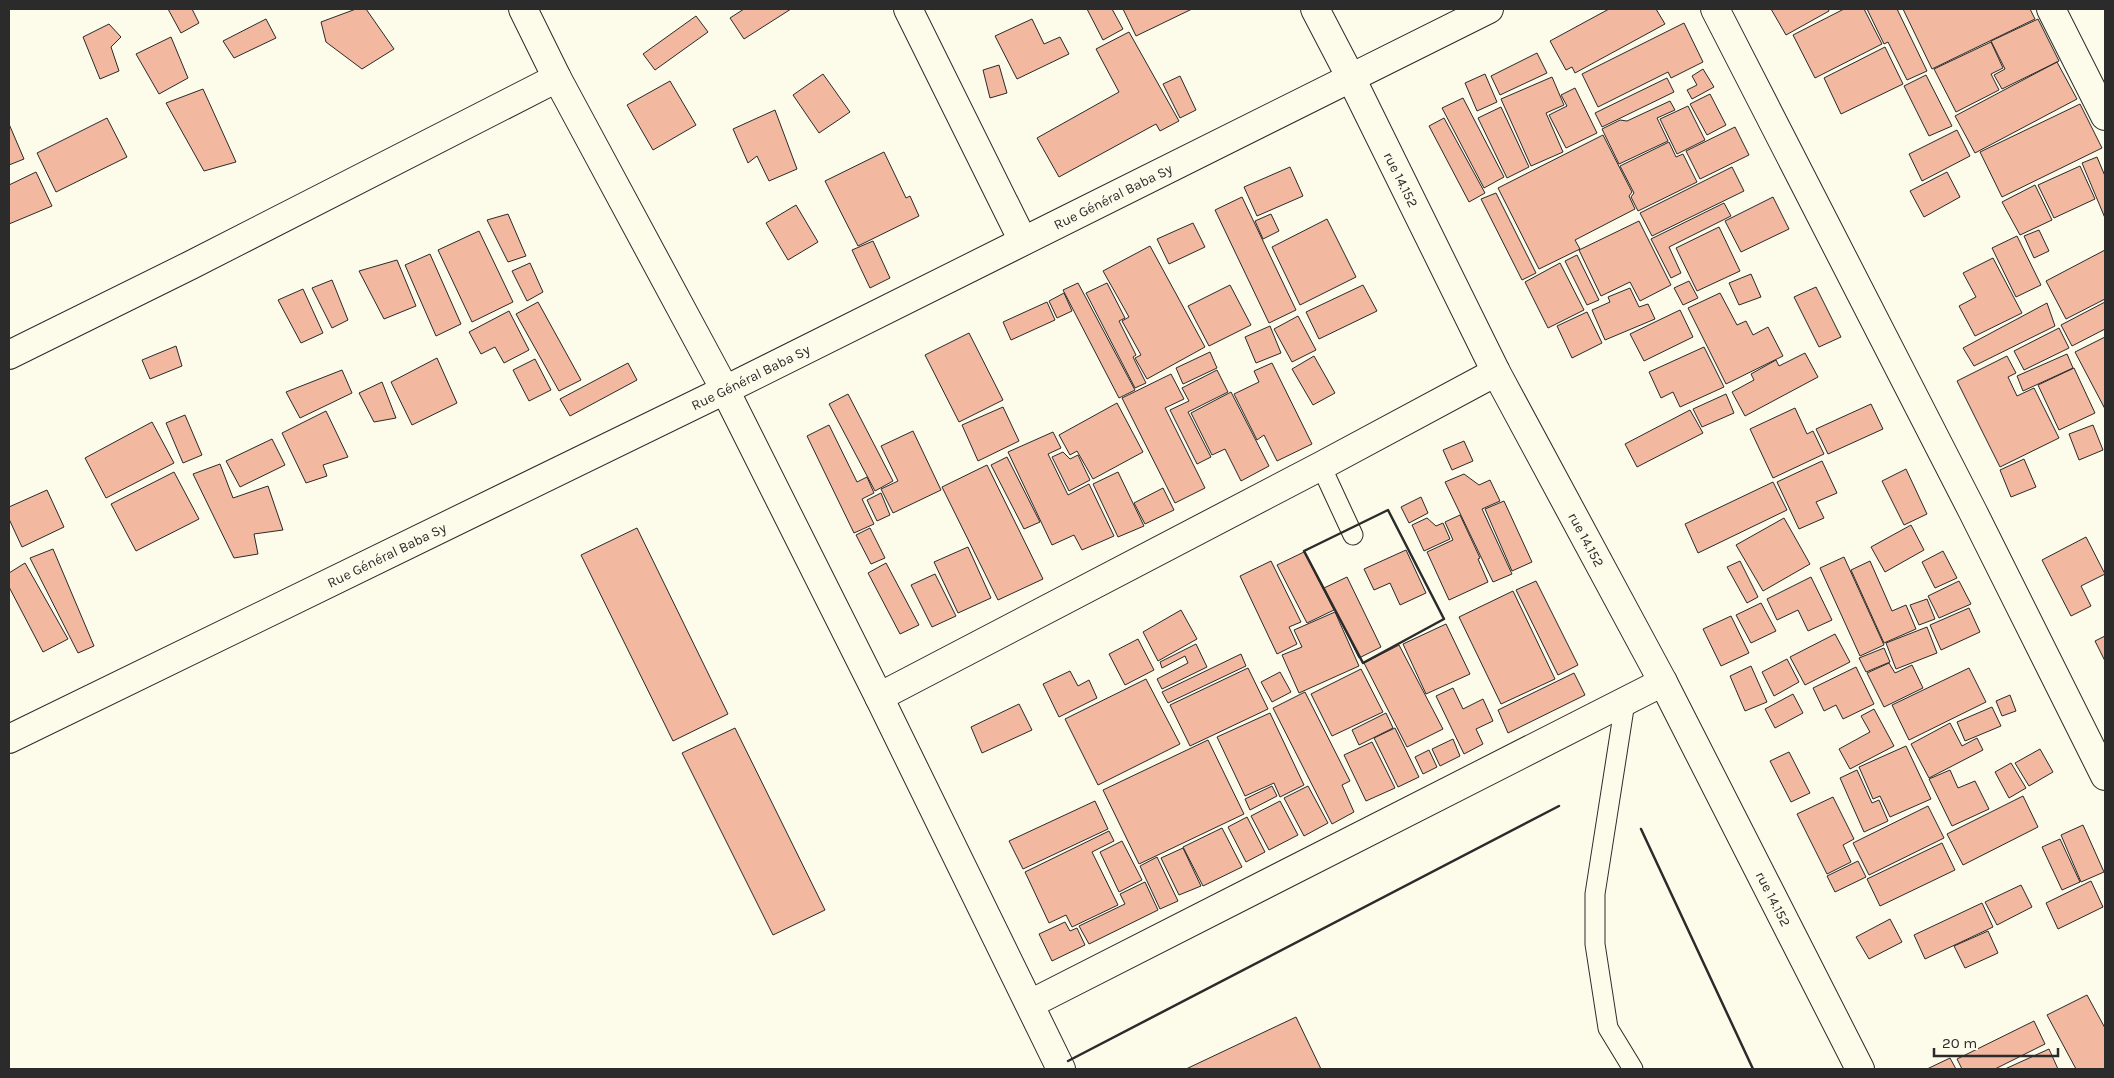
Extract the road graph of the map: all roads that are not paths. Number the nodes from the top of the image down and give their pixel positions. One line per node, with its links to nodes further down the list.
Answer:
1 (522, 9): 7 (street)
2 (908, 9): 10 (street)
3 (1315, 9): 8 (street, rue 14.152)
4 (1489, 9): 8 (street, Rue Général Baba Sy)
5 (1715, 9): 20 (street)
6 (2051, 9): 9 (street)
7 (557, 78): 11 (street); 13 (street)
8 (1352, 78): 10 (street, Rue Général Baba Sy); 12 (street, rue 14.152)
9 (2105, 116)
10 (1023, 241): 13 (street, Rue Général Baba Sy)
11 (9, 354)
12 (1496, 372): 14 (street); 16 (street, rue 14.152)
13 (725, 390): 17 (street); 19 (street, Rue Général Baba Sy)
14 (1321, 466): 15 (lane); 17 (street)
15 (1353, 535)
16 (1663, 682): 18 (street); 24 (street, rue 14.152)
17 (879, 697): 21 (street)
18 (1625, 702): 21 (street); 23 (lane)
19 (9, 739)
20 (2105, 776)
21 (1030, 1004): 22 (street)
22 (1061, 1069)
23 (1633, 1069)
24 (1860, 1069)

